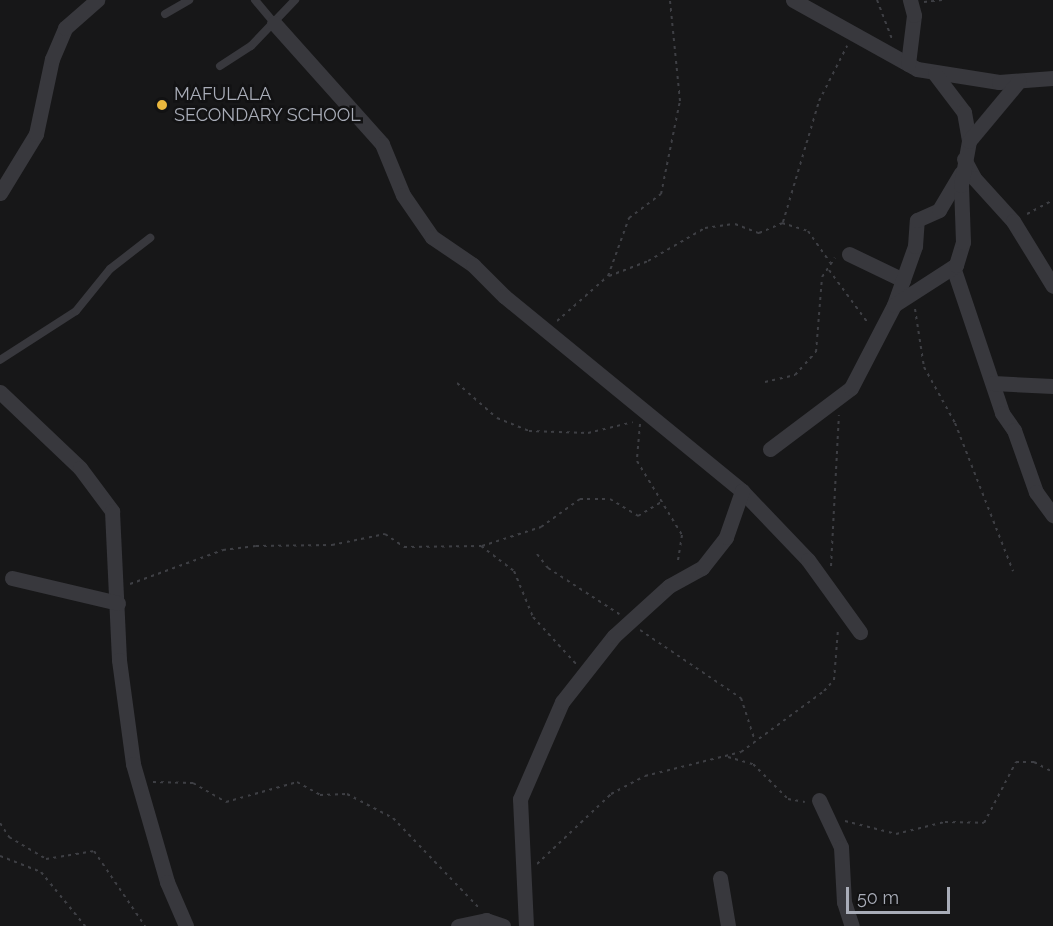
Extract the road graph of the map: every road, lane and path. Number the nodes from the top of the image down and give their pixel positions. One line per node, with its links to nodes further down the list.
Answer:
1 (97, 0): 19 (street)
2 (189, 0): 9 (lane)
3 (255, 0): 10 (lane)
4 (295, 0): 10 (lane)
5 (670, 0): 28 (path)
6 (793, 0): 11 (street)
7 (877, 0): 12 (path)
8 (910, 0): 12 (street)
9 (165, 14)
10 (274, 23): 13 (lane); 31 (street)
11 (854, 36): 12 (street); 22 (path)
12 (902, 62): 14 (street)
13 (220, 66)
14 (935, 74): 16 (street); 17 (street)
15 (1053, 78): 16 (street)
16 (1019, 81): 17 (street)
17 (969, 141): 18 (street)
18 (963, 165): 21 (street); 26 (street); 29 (street)
19 (0, 193)
20 (1053, 200): 21 (path)
21 (1013, 221): 30 (street)
22 (782, 224): 25 (path); 28 (path)
23 (150, 238): 33 (lane)
24 (849, 254): 25 (path); 29 (street)
25 (830, 263): 27 (path)
26 (953, 267): 29 (street); 36 (street)
27 (829, 268): 32 (path); 34 (path)
28 (608, 276): 31 (path)
29 (908, 286): 32 (street); 47 (path)
30 (1053, 286)
31 (547, 328): 40 (street)
32 (877, 335): 39 (street)
33 (0, 360)
34 (765, 382)
35 (457, 383): 40 (path)
36 (993, 383): 37 (street); 44 (street)
37 (1053, 386)
38 (0, 392): 51 (street)
39 (840, 400): 41 (street); 50 (path)
40 (647, 419): 42 (street); 43 (path)
41 (770, 449)
42 (742, 491): 49 (street); 50 (street)
43 (661, 502): 45 (path); 49 (path)
44 (1053, 515)
45 (481, 546): 51 (path); 55 (path)
46 (537, 554): 53 (path)
47 (1012, 571)
48 (12, 578): 51 (street)
49 (674, 582): 53 (street)
50 (828, 587): 52 (street)
51 (119, 596): 58 (street)
52 (835, 602): 54 (street); 56 (path)
53 (632, 624): 55 (street); 56 (path)
54 (860, 632)
55 (583, 673): 65 (street)
56 (755, 742): 57 (path)
57 (728, 757): 60 (path); 65 (path)
58 (135, 772): 66 (path); 69 (street)
59 (1053, 772): 61 (path)
60 (819, 800): 61 (street)
61 (829, 816): 73 (street)
62 (0, 823): 68 (path)
63 (0, 856): 67 (path)
64 (720, 878): 72 (street)
65 (520, 886): 71 (street)
66 (502, 925): 70 (street)
67 (85, 926)
68 (145, 926)
69 (186, 926)
70 (458, 926)
71 (526, 926)
72 (728, 926)
73 (852, 926)

